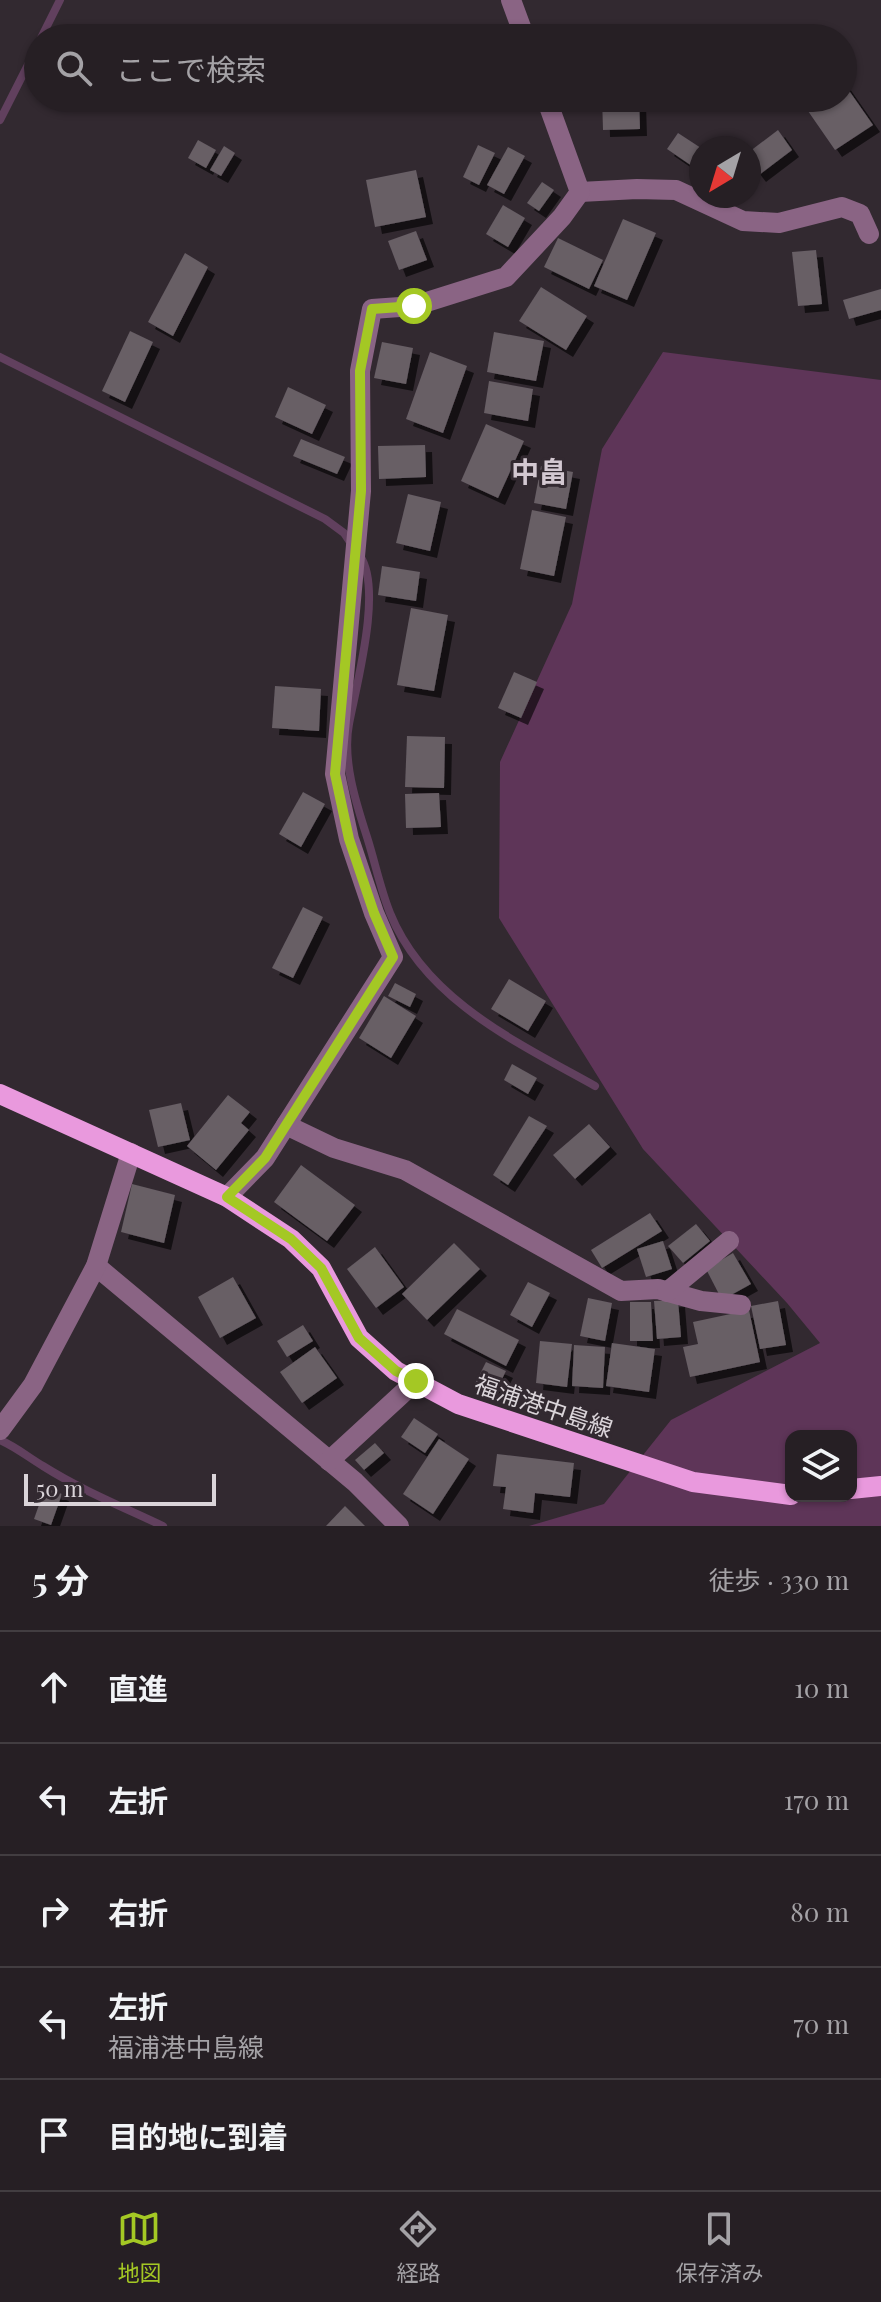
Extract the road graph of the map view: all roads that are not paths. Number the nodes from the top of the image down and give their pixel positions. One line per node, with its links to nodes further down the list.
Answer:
1 (511, 0): 2 (street)
2 (520, 24)
3 (551, 112): 4 (street)
4 (580, 192): 5 (street); 7 (street)
5 (869, 234)
6 (0, 1094): 8 (main road, 福浦港中島線)
7 (286, 1125): 9 (street); 12 (street)
8 (131, 1153): 9 (main road, 福浦港中島線); 11 (street)
9 (227, 1197): 14 (main road, 福浦港中島線)
10 (729, 1241): 12 (street)
11 (96, 1266): 15 (street); 16 (street)
12 (667, 1292): 13 (street)
13 (741, 1305)
14 (416, 1381): 16 (street); 19 (main road, 福浦港中島線)
15 (0, 1430)
16 (329, 1461): 20 (street)
17 (881, 1486): 18 (main road)
18 (857, 1488)
19 (785, 1494)
20 (399, 1526)

